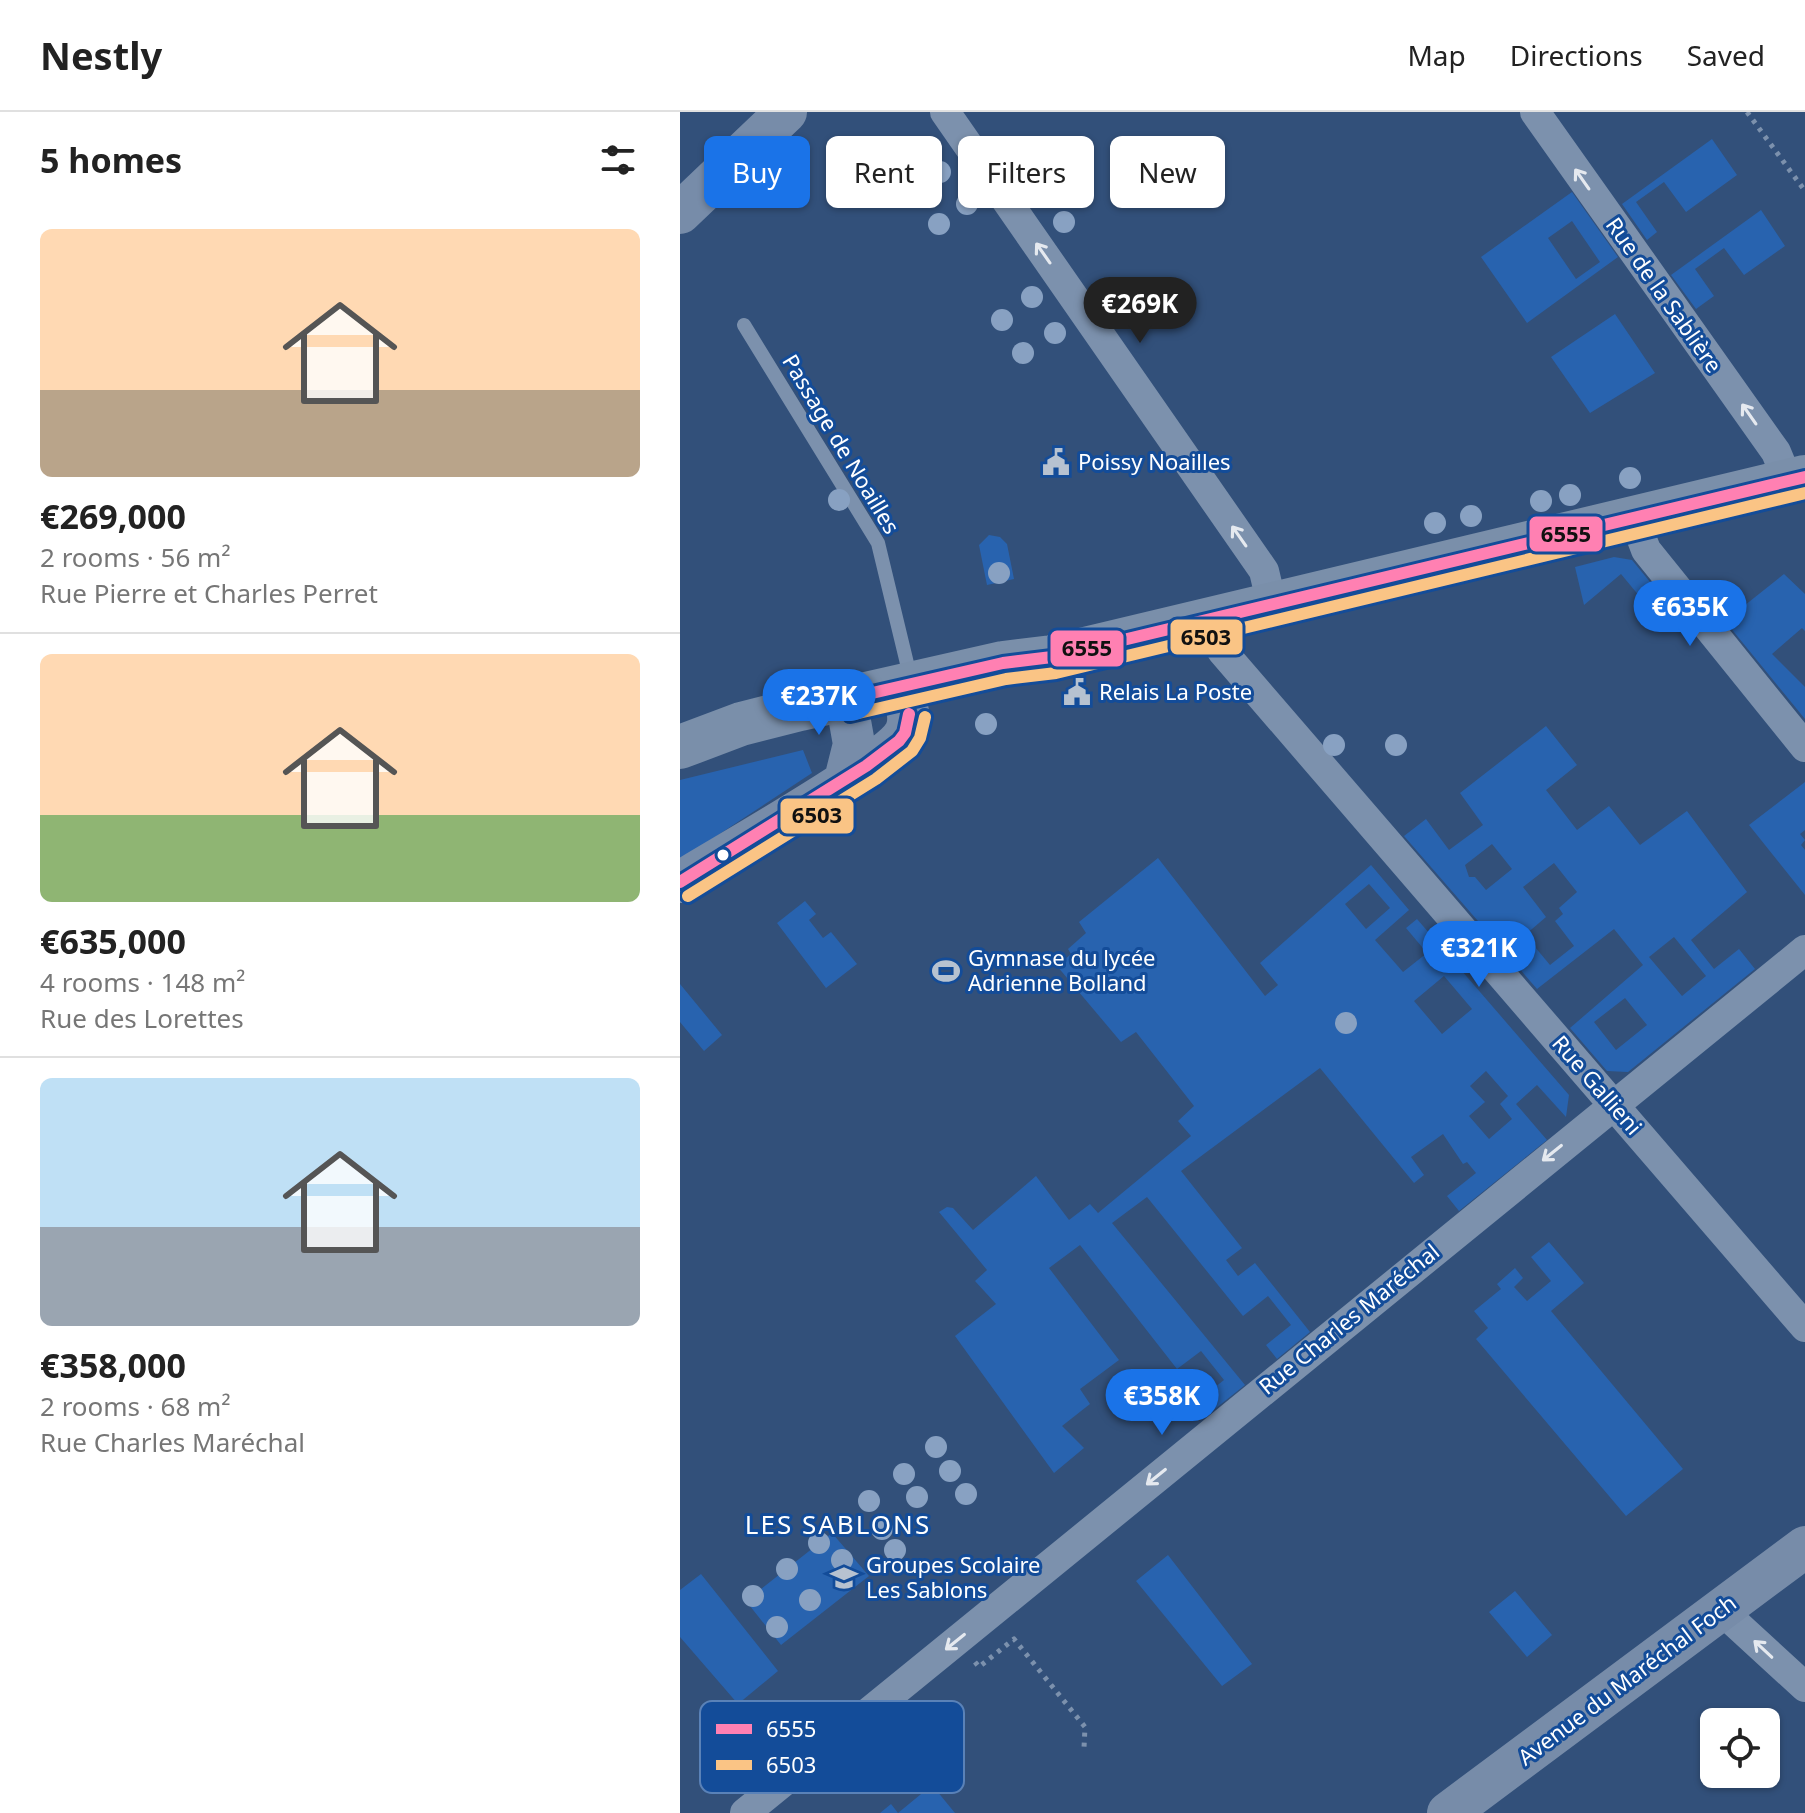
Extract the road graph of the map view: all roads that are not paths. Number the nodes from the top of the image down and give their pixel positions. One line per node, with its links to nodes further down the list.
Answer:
1 (786, 112): 4 (street)
2 (945, 112): 8 (street, one-way to 2)
3 (1535, 112): 6 (street, Rue de la Sablière, one-way to 3)
4 (680, 213)
5 (744, 325): 10 (lane, Passage de Noailles)
6 (1796, 479): 7 (main road)
7 (1634, 518): 8 (main road); 13 (street)
8 (1272, 605): 9 (main road)
9 (1213, 619): 10 (main road); 17 (street, Rue Gallieni)
10 (907, 695): 11 (main road); 14 (street)
11 (848, 712): 12 (main road); 14 (street)
12 (683, 746)
13 (1805, 747)
14 (845, 780): 15 (street)
15 (680, 882)
16 (1805, 950): 17 (street, Rue Charles Maréchal)
17 (1613, 1104): 18 (street, Rue Gallieni); 22 (street, Rue Charles Maréchal, one-way to 22)
18 (1805, 1327)
19 (1805, 1547): 20 (street, Avenue du Maréchal Foch)
20 (1721, 1610): 21 (street, one-way to 20); 25 (street, Avenue du Maréchal Foch)
21 (1805, 1687)
22 (882, 1701)
23 (769, 1793): 24 (street, Rue Charles Maréchal, one-way to 24)
24 (745, 1813)
25 (1448, 1813)

